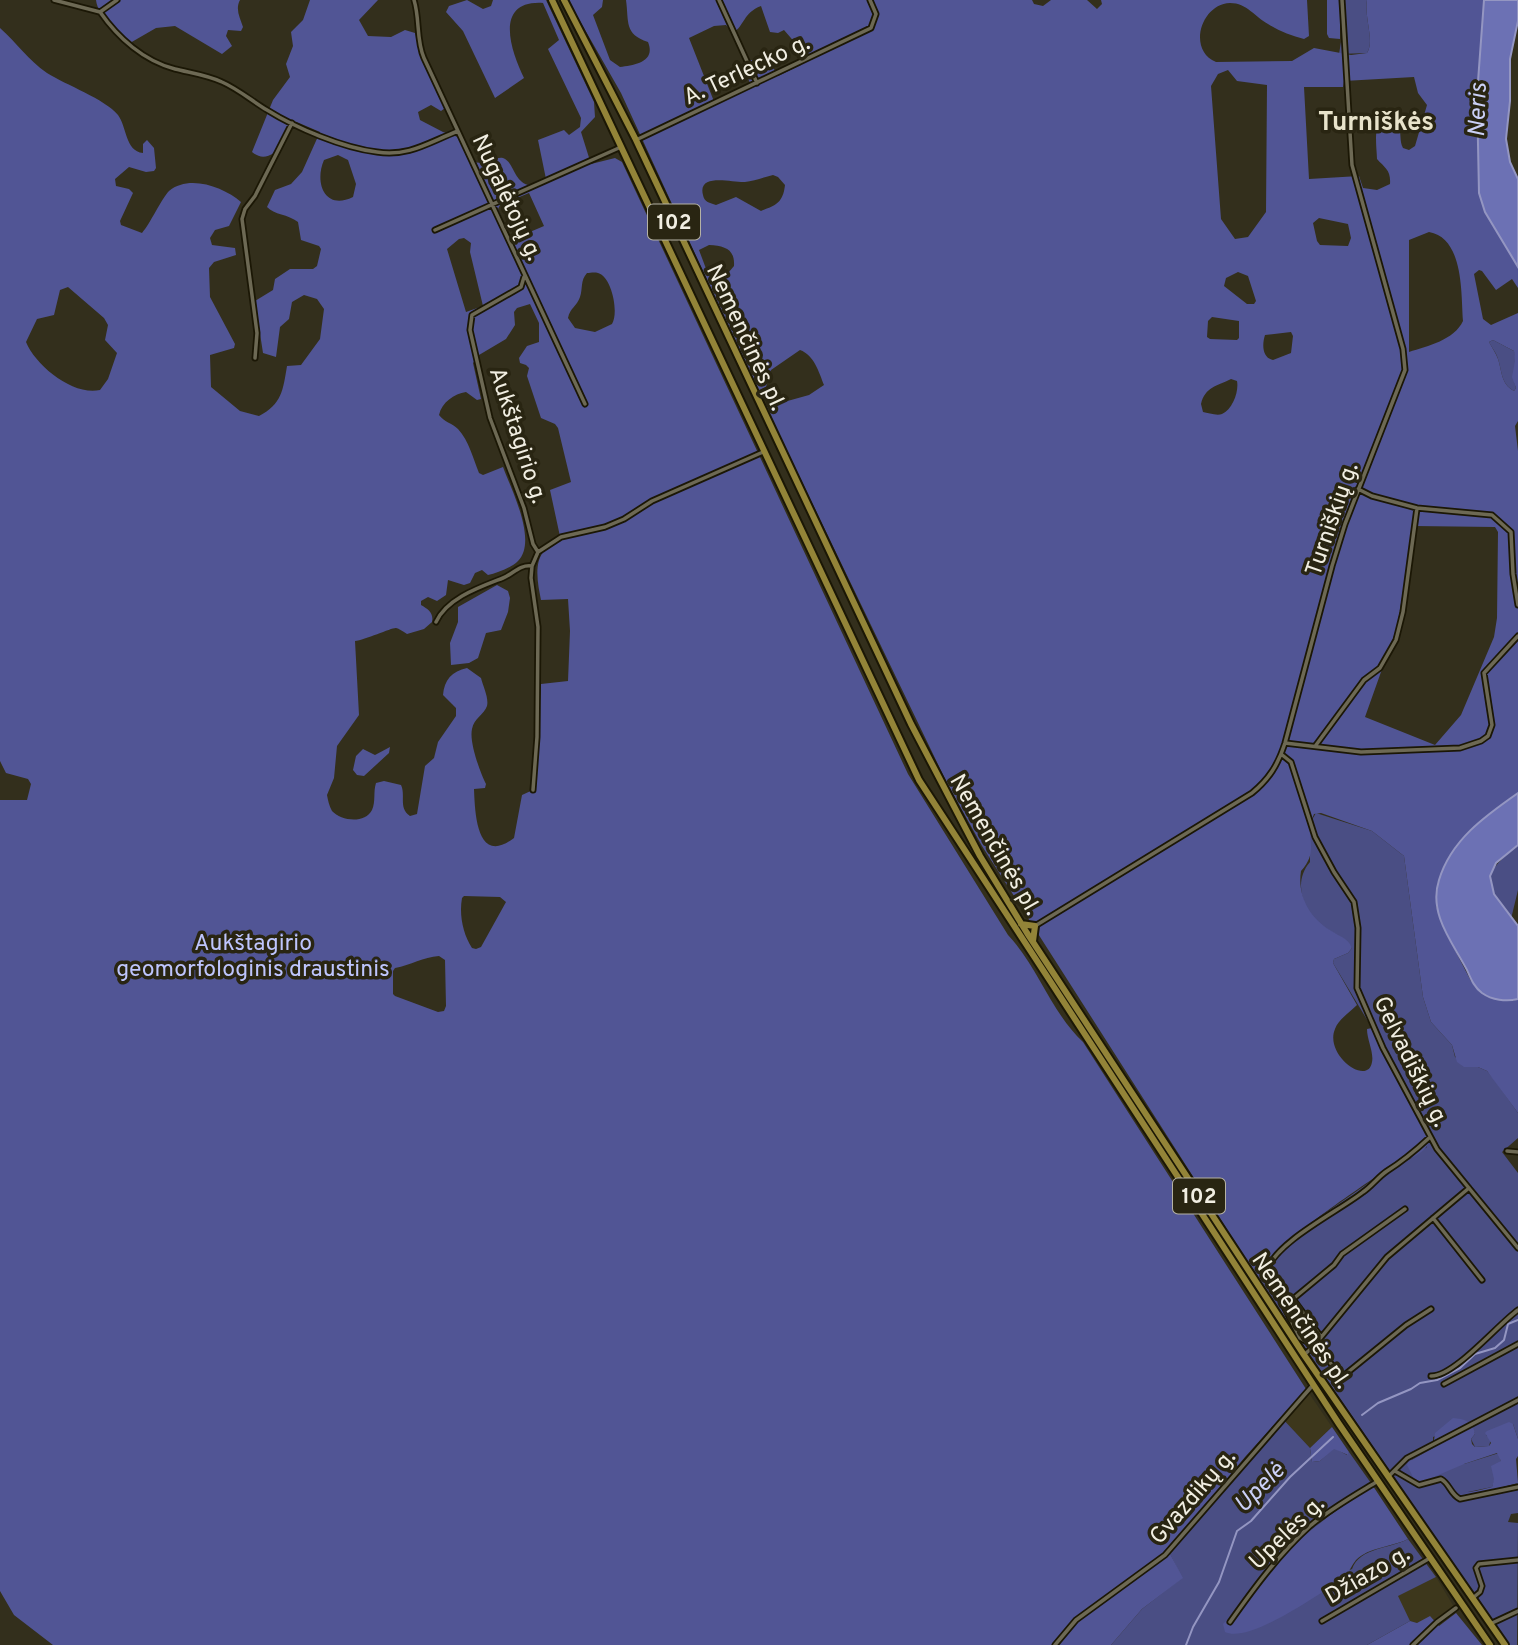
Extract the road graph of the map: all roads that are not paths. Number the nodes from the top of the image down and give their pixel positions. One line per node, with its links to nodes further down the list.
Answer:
1 (54, 0): 9 (street)
2 (117, 0): 9 (street)
3 (414, 0): 12 (street, Nugalėtojų g.)
4 (552, 0): 14 (main road, Nemenčinės pl. / 102)
5 (564, 0): 13 (main road, Nemenčinės pl. / 102)
6 (719, 0): 10 (street)
7 (870, 0): 10 (street, A. Terlecko g.)
8 (1342, 0): 21 (street, Turniškių g.)
9 (100, 12): 11 (street)
10 (757, 83): 13 (street, A. Terlecko g.)
11 (292, 123): 12 (street); 18 (street)
12 (458, 131): 15 (street, Nugalėtojų g.)
13 (636, 140): 14 (main road); 25 (main road, Nemenčinės pl. / 102)
14 (621, 147): 15 (street); 20 (main road, Nemenčinės pl. / 102)
15 (494, 205): 16 (street); 17 (street, Nugalėtojų g.)
16 (435, 230)
17 (523, 272): 19 (street, Nugalėtojų g.); 23 (street, Aukštagirio g.)
18 (255, 358)
19 (586, 404)
20 (763, 452): 23 (street); 26 (main road, Nemenčinės pl. / 102)
21 (1358, 489): 22 (street); 30 (street, Turniškių g.)
22 (1417, 508): 27 (street); 31 (street)
23 (538, 552): 24 (street)
24 (532, 566): 28 (street); 33 (street)
25 (848, 590): 26 (main road); 34 (main road, Nemenčinės pl. / 102)
26 (832, 598): 35 (main road, Nemenčinės pl. / 102)
27 (1518, 605)
28 (436, 622)
29 (1518, 636): 31 (street)
30 (1285, 743): 31 (street); 32 (street, Turniškių g.)
31 (1316, 746)
32 (1282, 754): 37 (street, Turniškių g.); 41 (street, Gelvadiškių g.)
33 (533, 790)
34 (995, 880): 35 (main road); 36 (main road, Nemenčinės pl. / 102)
35 (986, 886): 40 (main road, Nemenčinės pl. / 102)
36 (1021, 924): 37 (main road); 38 (main road, Nemenčinės pl. / 102)
37 (1035, 926): 38 (main road)
38 (1032, 942): 39 (main road, Nemenčinės pl. / 102)
39 (1079, 1013): 40 (main road); 54 (main road, Nemenčinės pl. / 102)
40 (1073, 1017): 56 (main road, Nemenčinės pl. / 102)
41 (1430, 1138): 44 (street, Gelvadiškių g.); 53 (street)
42 (1507, 1151): 43 (street)
43 (1518, 1152)
44 (1469, 1188): 46 (street); 47 (street, Gelvadiškių g.)
45 (1405, 1209): 51 (street)
46 (1433, 1218): 48 (street); 51 (street)
47 (1518, 1248)
48 (1482, 1280)
49 (1430, 1308): 53 (street)
50 (1518, 1310): 55 (street)
51 (1321, 1338): 53 (street)
52 (1518, 1344): 57 (street)
53 (1314, 1346): 54 (street)
54 (1304, 1355): 60 (main road, Nemenčinės pl. / 102)
55 (1431, 1376)
56 (1313, 1384): 61 (main road, Nemenčinės pl. / 102); 73 (street, Gvazdikų g.)
57 (1444, 1384)
58 (1518, 1399): 59 (street)
59 (1395, 1471): 60 (street); 62 (street)
60 (1388, 1477): 65 (main road, Nemenčinės pl. / 102)
61 (1378, 1481): 63 (main road, Nemenčinės pl. / 102); 71 (street, Upelės g.)
62 (1518, 1487)
63 (1430, 1558): 66 (main road, Nemenčinės pl. / 102); 70 (street, Džiazo g.)
64 (1518, 1560): 65 (street)
65 (1472, 1598): 72 (main road, Nemenčinės pl. / 102)
66 (1458, 1599): 67 (main road); 68 (main road, Nemenčinės pl. / 102)
67 (1457, 1608): 68 (main road); 74 (street)
68 (1467, 1611): 75 (main road, Nemenčinės pl. / 102)
69 (1518, 1611): 72 (street)
70 (1322, 1621)
71 (1230, 1622)
72 (1490, 1624): 76 (main road, Nemenčinės pl. / 102)
73 (1055, 1645)
74 (1413, 1645)
75 (1490, 1645)
76 (1505, 1645)

